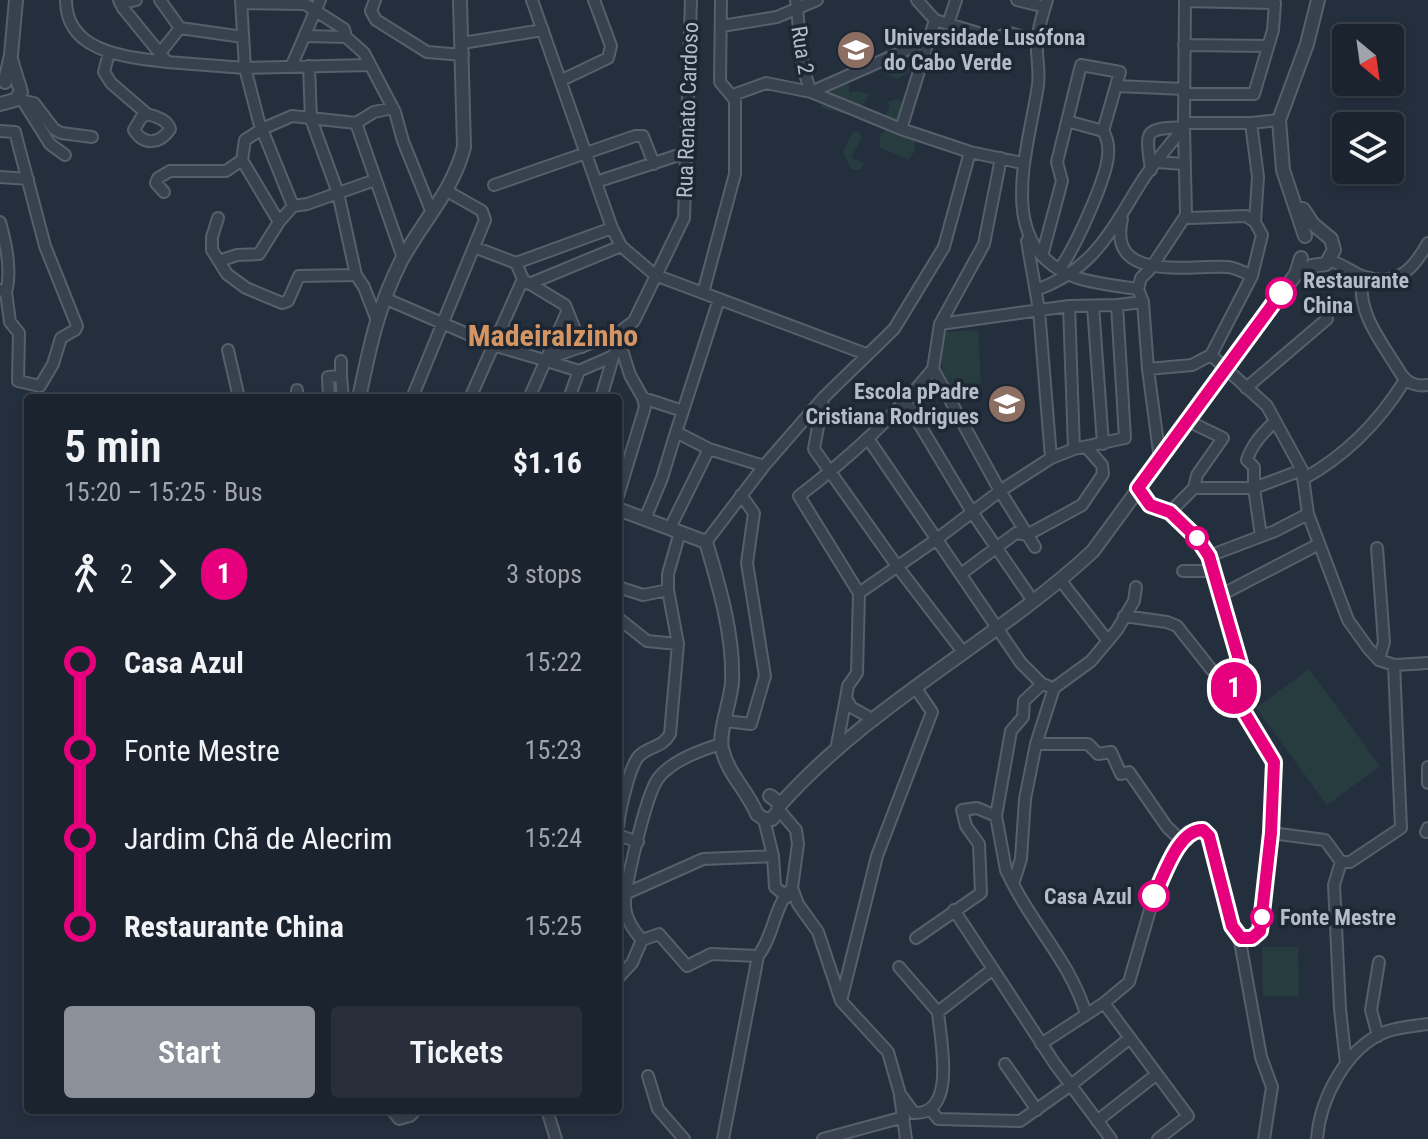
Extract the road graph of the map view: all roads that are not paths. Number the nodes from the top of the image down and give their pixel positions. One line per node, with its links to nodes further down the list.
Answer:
1 (16, 0): 44 (street)
2 (66, 0): 34 (street)
3 (136, 0): 17 (street)
4 (160, 0): 24 (street)
5 (375, 0): 33 (street)
6 (460, 0): 33 (street)
7 (532, 0): 25 (street)
8 (594, 0): 40 (street)
9 (691, 0): 61 (street, Rua Renato Cardoso)
10 (721, 0): 23 (street)
11 (817, 0): 18 (street)
12 (917, 0): 21 (street)
13 (956, 0): 22 (street)
14 (1017, 0): 19 (street)
15 (1318, 0): 49 (street)
16 (241, 1): 20 (street); 27 (street)
17 (120, 2): 35 (street)
18 (797, 4): 23 (street); 42 (street, Rua 2)
19 (1046, 4): 30 (street)
20 (318, 6): 26 (street); 28 (street)
21 (935, 20): 22 (street); 29 (street)
22 (948, 24): 30 (street)
23 (722, 26): 45 (street)
24 (180, 28): 27 (street); 35 (street)
25 (543, 30): 33 (street); 40 (street)
26 (305, 36): 28 (street); 38 (street)
27 (243, 37): 39 (street)
28 (346, 37): 36 (street)
29 (931, 39): 42 (street); 55 (street)
30 (1037, 41): 65 (street)
31 (1184, 45): 32 (street); 32 (street); 43 (street)
32 (1268, 46): 43 (street)
33 (462, 49): 74 (street)
34 (109, 53): 35 (street); 47 (street)
35 (163, 58): 39 (street)
36 (369, 65): 37 (street); 46 (street)
37 (309, 66): 38 (street); 48 (street)
38 (291, 67): 39 (street)
39 (245, 68): 54 (street)
40 (562, 80): 60 (street)
41 (1116, 86): 43 (street); 50 (street); 57 (street)
42 (811, 92): 45 (street); 55 (street)
43 (1184, 92): 53 (street)
44 (9, 94): 58 (street); 62 (street)
45 (733, 95): 109 (street)
46 (393, 108): 51 (street); 79 (street)
47 (147, 114)
48 (311, 119): 51 (street); 54 (street); 76 (street)
49 (1279, 120): 52 (street); 77 (street)
50 (1067, 121): 57 (street); 93 (street)
51 (356, 123): 71 (street)
52 (1251, 123): 53 (street); 85 (street)
53 (1184, 125): 67 (street); 68 (street); 68 (street)
54 (262, 129): 64 (street); 78 (street)
55 (901, 129): 59 (street)
56 (0, 131): 70 (street)
57 (1103, 131): 100 (street)
58 (92, 137)
59 (970, 152): 63 (street); 127 (street)
60 (586, 153): 66 (street); 72 (street); 73 (street)
61 (685, 153): 66 (street); 102 (street, Rua Renato Cardoso)
62 (65, 155)
63 (1001, 158): 65 (street); 122 (street)
64 (242, 160): 75 (street); 84 (street)
65 (1022, 163): 87 (street)
66 (654, 164): 72 (street)
67 (1184, 164): 68 (street); 80 (street)
68 (1154, 166): 81 (street)
69 (0, 177): 70 (street)
70 (28, 179): 120 (street)
71 (375, 180): 76 (street); 95 (street)
72 (596, 182): 86 (street)
73 (494, 185)
74 (447, 191): 79 (street); 92 (street)
75 (164, 192)
76 (338, 193): 78 (street); 101 (street)
77 (1294, 197): 88 (street); 89 (street)
78 (293, 206): 84 (street)
79 (432, 213): 95 (street)
80 (1186, 215): 85 (street); 99 (street)
81 (1122, 217): 99 (street); 100 (street)
82 (218, 218): 96 (street)
83 (0, 222): 108 (street)
84 (279, 222): 96 (street)
85 (1255, 222): 103 (street)
86 (612, 228): 91 (street); 98 (street)
87 (1025, 229): 93 (street); 107 (street)
88 (1321, 232): 89 (street); 94 (street)
89 (1305, 236): 97 (street)
90 (1428, 243): 104 (street)
91 (621, 246): 102 (street); 105 (street)
92 (474, 247): 98 (street); 121 (street)
93 (1042, 256): 100 (street)
94 (1332, 256): 97 (street); 104 (street)
95 (403, 258): 110 (street)
96 (219, 261): 101 (street)
97 (1306, 262): 134 (street)
98 (516, 263): 105 (street)
99 (1151, 268): 103 (street); 106 (street)
100 (1064, 271): 106 (street); 107 (street)
101 (356, 275): 118 (street)
102 (655, 275): 109 (street); 123 (street, Rua Renato Cardoso)
103 (1252, 276): 128 (street)
104 (1363, 277): 137 (street)
105 (526, 281): 117 (street); 124 (street)
106 (1138, 289): 112 (street)
107 (1036, 290): 116 (street)
108 (3, 291): 120 (street)
109 (703, 293): 111 (street)
110 (384, 298): 118 (street); 121 (street)
111 (719, 299): 127 (street); 152 (street)
112 (1143, 302): 113 (street); 133 (street)
113 (1117, 305): 115 (street); 157 (street)
114 (1069, 306): 115 (street); 116 (street); 160 (street)
115 (1093, 306): 157 (street)
116 (1039, 310): 122 (street); 161 (street)
117 (567, 312): 125 (street); 130 (street)
118 (376, 318): 143 (street)
119 (1327, 319): 139 (street)
120 (5, 321)
121 (441, 323): 124 (street); 144 (street)
122 (940, 324): 132 (street)
123 (618, 337): 125 (street); 129 (street); 149 (street)
124 (493, 345): 130 (street); 145 (street)
125 (582, 347): 130 (street)
126 (228, 350): 140 (street)
127 (866, 354): 150 (street)
128 (1211, 355): 133 (street); 134 (street)
129 (613, 356): 135 (street); 148 (street)
130 (544, 360): 135 (street); 146 (street)
131 (341, 361): 136 (street)
132 (933, 369): 151 (street); 170 (street)
133 (1148, 369): 162 (street)
134 (1225, 369): 139 (street); 153 (street)
135 (579, 371): 147 (street)
136 (341, 376): 141 (street); 142 (street)
137 (1405, 380): 138 (street); 165 (street)
138 (1428, 385)
139 (1246, 388): 154 (street)
140 (238, 394)
141 (329, 394)
142 (343, 394)
143 (360, 394)
144 (414, 394)
145 (472, 394)
146 (531, 394)
147 (570, 394)
148 (602, 394)
149 (643, 398): 152 (street); 166 (street)
150 (823, 398): 163 (street); 164 (street)
151 (906, 402): 156 (street); 173 (street)
152 (683, 411): 155 (street)
153 (1188, 421): 162 (street); 168 (street)
154 (1275, 421): 165 (street); 169 (street)
155 (676, 432): 159 (street); 176 (street)
156 (869, 440): 164 (street); 180 (street)
157 (1103, 444): 158 (street)
158 (1087, 448): 160 (street); 178 (street)
159 (709, 449): 163 (street); 177 (street)
160 (1074, 449): 161 (street)
161 (1051, 458): 170 (street)
162 (1160, 459): 167 (street)
163 (764, 466): 171 (street)
164 (831, 472): 187 (street); 195 (street)
165 (1302, 474): 169 (street); 175 (street)
166 (622, 483)
167 (1138, 488): 174 (street); 191 (street)
168 (1194, 488): 169 (street); 174 (street)
169 (1254, 488): 179 (street)
170 (1000, 491): 173 (street); 178 (street)
171 (741, 495): 181 (street); 213 (street)
172 (622, 510): 176 (street)
173 (972, 512): 180 (street); 183 (street)
174 (1170, 512): 186 (street)
175 (1308, 514): 179 (street); 182 (street)
176 (645, 519): 177 (street)
177 (675, 530): 181 (street); 194 (street)
178 (1027, 535): 183 (street); 184 (street)
179 (1261, 536): 186 (street)
180 (937, 539): 187 (street); 190 (street)
181 (706, 542): 213 (street)
182 (1319, 544): 196 (street); 204 (street)
183 (995, 546): 190 (street); 197 (street)
184 (1035, 547)
185 (1377, 548): 204 (street)
186 (1209, 556): 189 (street)
187 (897, 566): 195 (street); 203 (street)
188 (1183, 571): 189 (street)
189 (1214, 571): 196 (street)
190 (961, 574): 200 (street)
191 (1061, 581): 197 (street); 201 (street)
192 (1136, 587): 198 (street)
193 (622, 588): 194 (street)
194 (668, 590): 202 (street)
195 (859, 593): 211 (street)
196 (1221, 595): 210 (street)
197 (1033, 601): 200 (street)
198 (1124, 616): 201 (street); 210 (street)
199 (622, 621): 202 (street)
200 (997, 626): 203 (street); 207 (street)
201 (1108, 641): 209 (street)
202 (678, 644): 221 (street)
203 (963, 652): 208 (street)
204 (1379, 660): 206 (street)
205 (1428, 663): 206 (street)
206 (1394, 665): 229 (street)
207 (1042, 684): 209 (street); 223 (street)
208 (915, 687): 212 (street); 242 (street)
209 (1054, 688): 215 (street)
210 (1234, 691): 224 (street)
211 (846, 698): 212 (street); 216 (street)
212 (874, 720): 216 (street)
213 (726, 721): 214 (street)
214 (721, 744): 218 (street); 227 (street)
215 (1036, 744): 226 (street); 230 (street)
216 (834, 753): 220 (street)
217 (1428, 767): 219 (street)
218 (739, 783): 220 (street); 222 (street)
219 (1428, 783)
220 (773, 802): 222 (street); 222 (street); 231 (street)
221 (622, 811)
222 (760, 814): 228 (street)
223 (996, 816): 230 (street); 233 (street)
224 (1271, 833): 229 (street); 234 (street)
225 (622, 836): 227 (street)
226 (1181, 840): 234 (street); 243 (street)
227 (638, 842): 232 (street)
228 (773, 856): 231 (street); 232 (street)
229 (1341, 862): 250 (street)
230 (1013, 884): 245 (street)
231 (788, 892): 237 (street); 242 (street)
232 (623, 895): 236 (street)
233 (954, 910): 235 (street); 240 (street)
234 (1239, 936): 270 (street)
235 (916, 938)
236 (642, 940): 237 (street); 241 (street)
237 (758, 956): 266 (street)
238 (1379, 962): 247 (street)
239 (899, 967): 244 (street)
240 (993, 969): 244 (street); 249 (street)
241 (622, 974)
242 (841, 1001): 255 (street)
243 (1104, 1003): 245 (street); 248 (street)
244 (938, 1012): 256 (street)
245 (1086, 1014): 249 (street)
246 (1428, 1024): 247 (street)
247 (1378, 1036): 250 (street)
248 (1130, 1038): 252 (street); 254 (street)
249 (1041, 1044): 254 (street)
250 (1346, 1063): 271 (street)
251 (1005, 1064): 257 (street)
252 (1157, 1074): 262 (street); 269 (street)
253 (648, 1076): 265 (street)
254 (1071, 1085): 257 (street); 262 (street)
255 (900, 1094): 256 (street); 261 (street)
256 (930, 1109): 257 (street)
257 (1037, 1110)
258 (395, 1114): 259 (street)
259 (412, 1114)
260 (548, 1114): 264 (street)
261 (904, 1117): 267 (street); 268 (street)
262 (1097, 1121): 263 (street)
263 (1108, 1138)
264 (556, 1139)
265 (684, 1139)
266 (723, 1139)
267 (823, 1139)
268 (906, 1139)
269 (1158, 1139)
270 (1264, 1139)
271 (1317, 1139)

